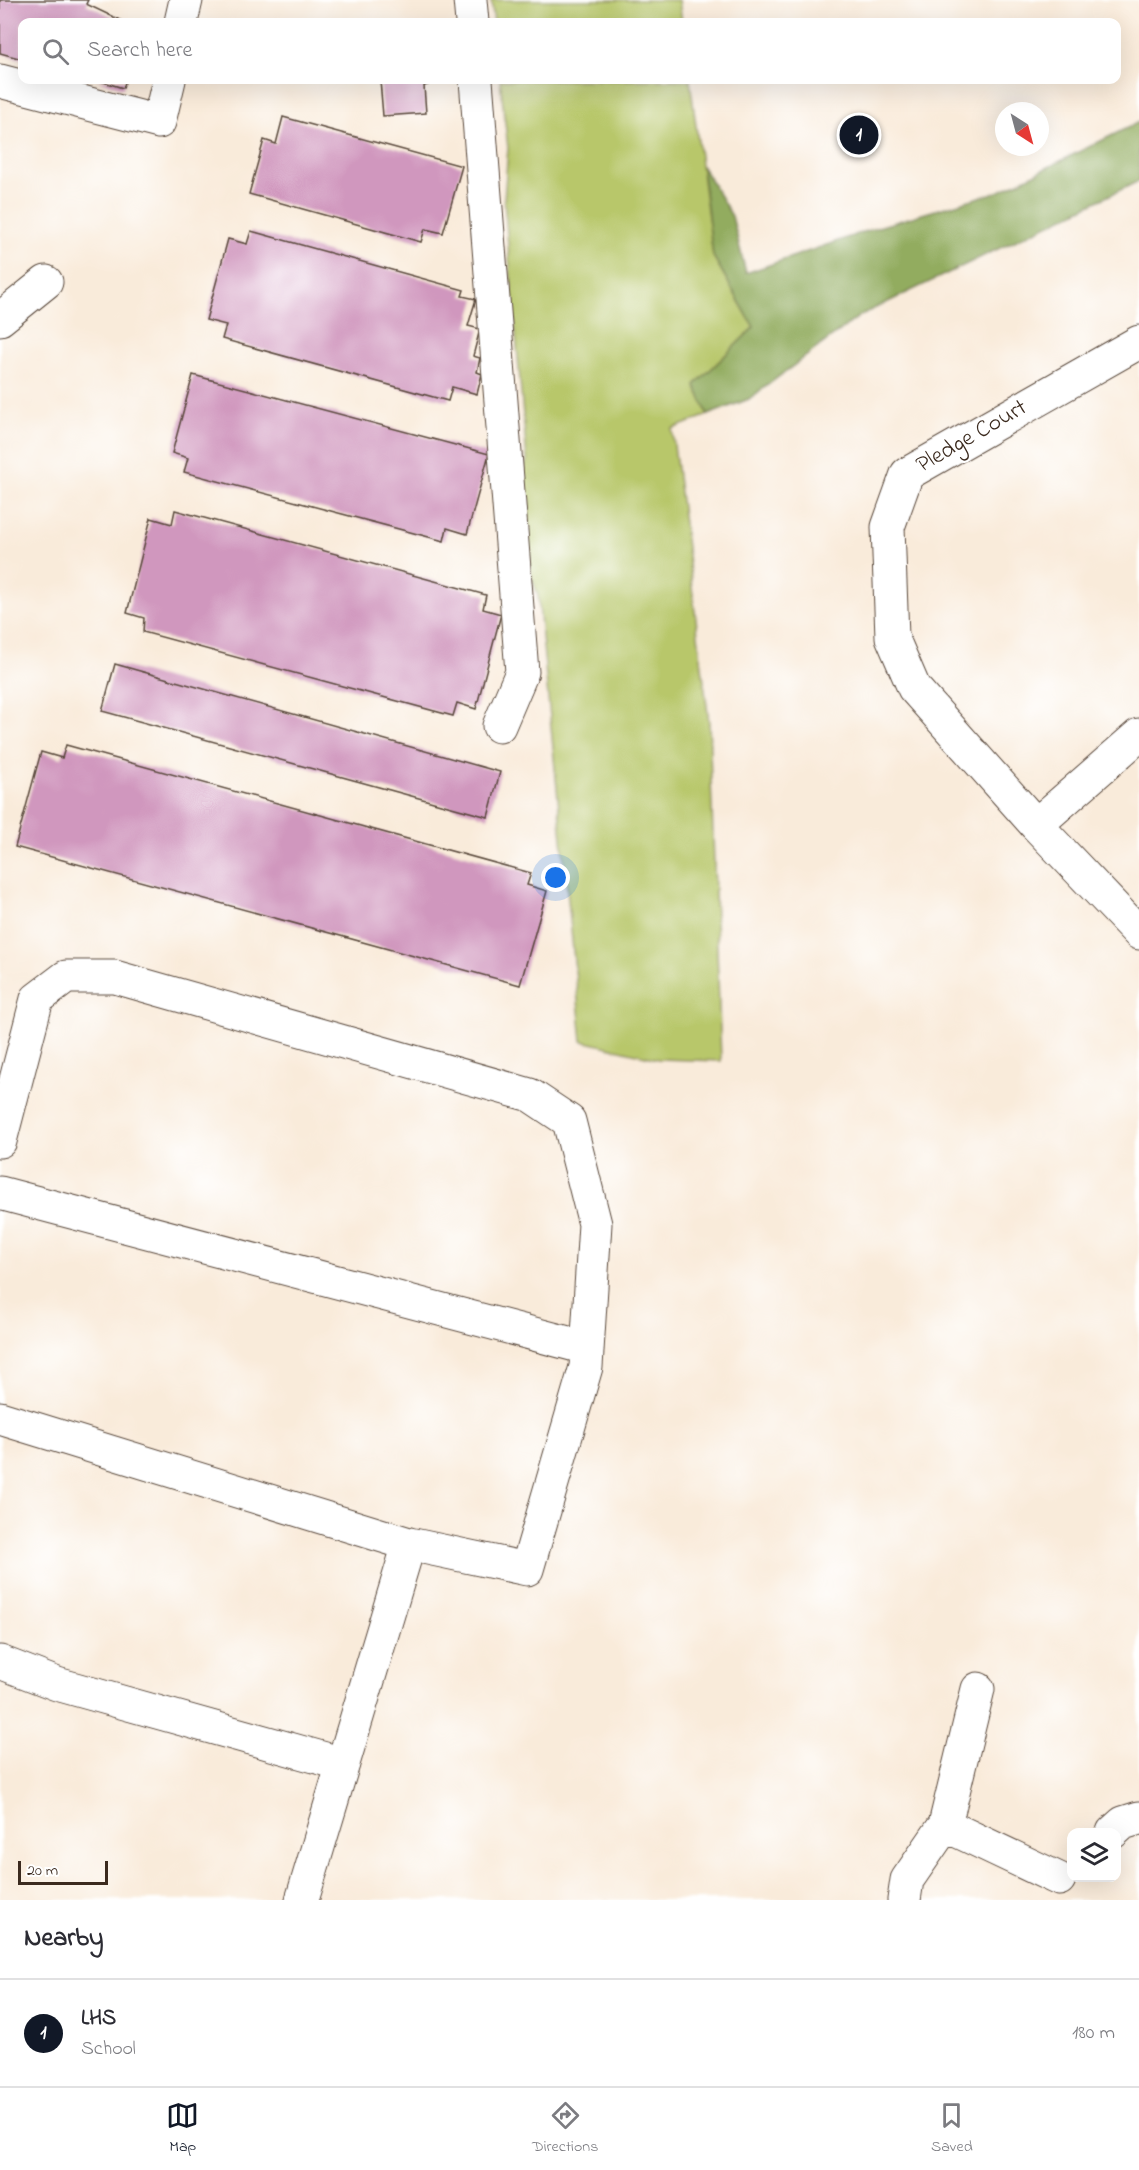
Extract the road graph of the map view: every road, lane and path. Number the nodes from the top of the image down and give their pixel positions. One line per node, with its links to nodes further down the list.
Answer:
1 (186, 0): 3 (street)
2 (470, 0): 4 (street)
3 (182, 18)
4 (472, 18)
5 (0, 81): 6 (street)
6 (168, 84)
7 (476, 84): 11 (street)
8 (46, 282): 9 (street)
9 (0, 319)
10 (1139, 342): 13 (street, Pledge Court)
11 (499, 726)
12 (1139, 735): 13 (street)
13 (1036, 825): 14 (street, Pledge Court)
14 (1139, 933)
15 (0, 1141): 17 (street)
16 (0, 1193): 17 (street)
17 (587, 1348): 19 (street)
18 (0, 1418): 19 (street)
19 (409, 1544): 22 (street)
20 (0, 1662): 22 (street)
21 (978, 1689): 24 (street)
22 (343, 1764): 27 (street)
23 (1139, 1818): 25 (street)
24 (945, 1825): 26 (street); 28 (street)
25 (1118, 1828)
26 (1063, 1883)
27 (302, 1900)
28 (904, 1900)

